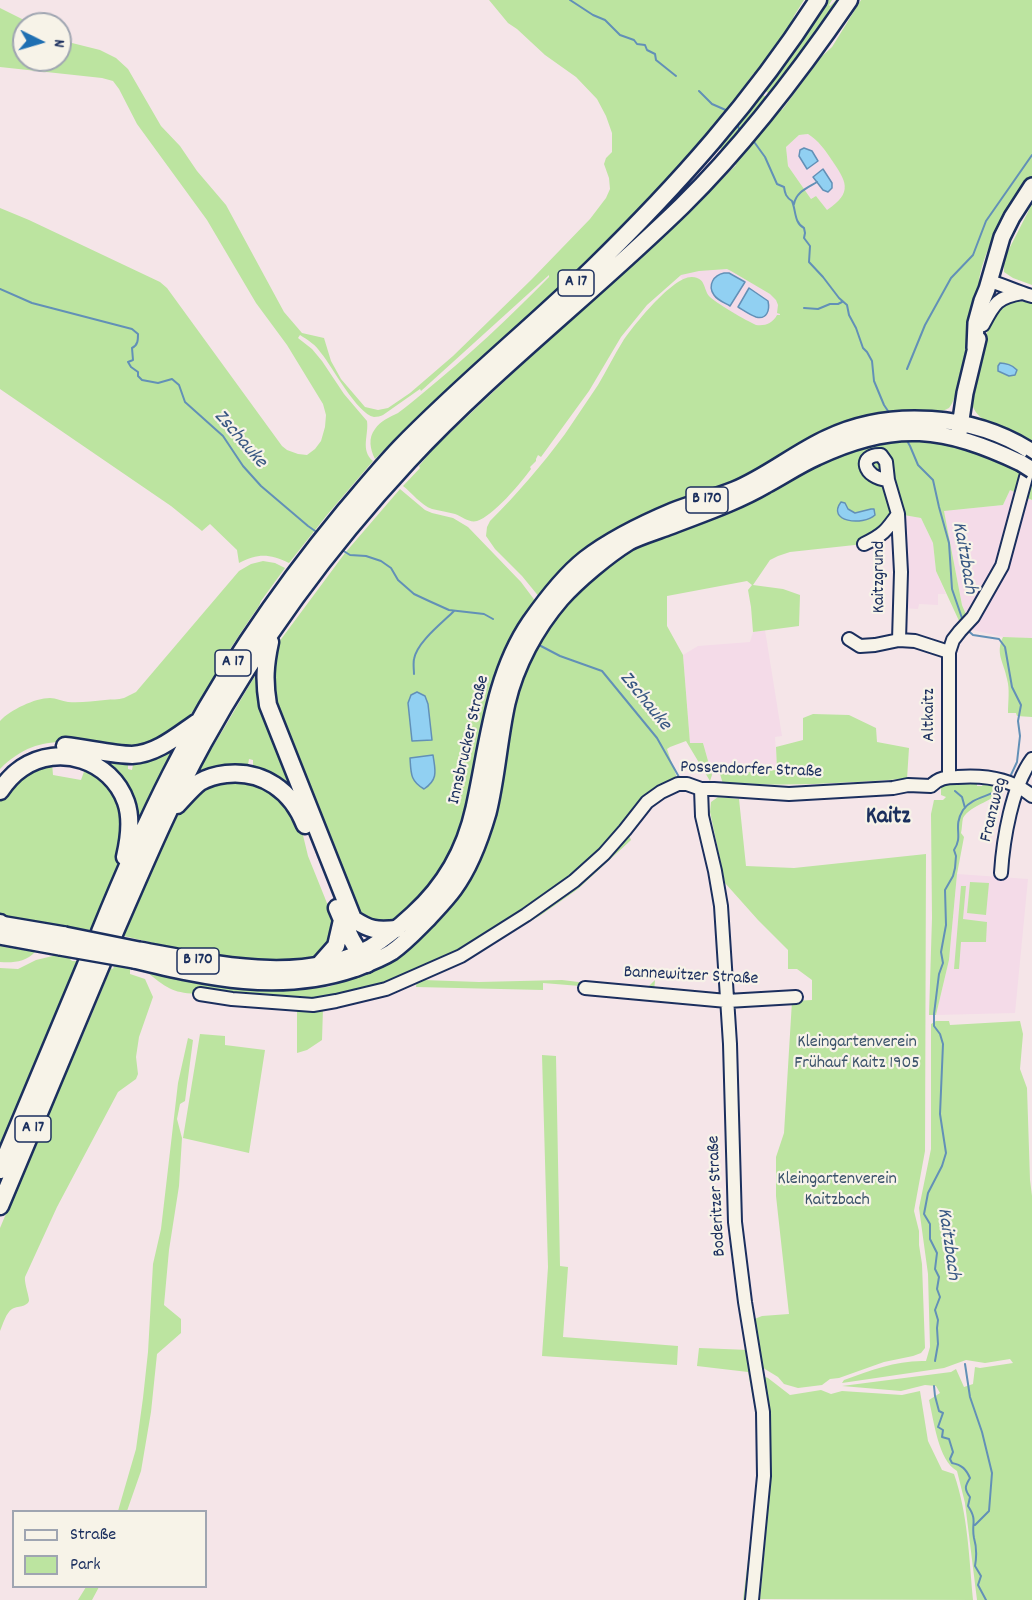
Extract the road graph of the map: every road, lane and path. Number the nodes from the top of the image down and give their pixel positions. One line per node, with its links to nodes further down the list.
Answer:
1 (818, 0): 13 (highway, A 17)
2 (849, 0): 13 (highway, A 17)
3 (1032, 186): 4 (main road)
4 (988, 285): 5 (street); 6 (street); 7 (main road); 8 (main road)
5 (1008, 295): 6 (street); 7 (street)
6 (1027, 295)
7 (983, 325): 8 (main road)
8 (975, 348): 9 (main road)
9 (965, 393): 10 (main road); 11 (main road); 12 (main road)
10 (921, 423): 12 (main road, Innsbrucker Straße / B 170); 23 (main road, Innsbrucker Straße / B 170)
11 (985, 430): 12 (main road, Innsbrucker Straße / B 170); 14 (main road, Innsbrucker Straße / B 170)
12 (959, 431): 14 (main road, Innsbrucker Straße / B 170)
13 (406, 453): 19 (highway, A 17)
14 (1028, 462): 18 (street, Altkaitz); 18 (street, Altkaitz)
15 (888, 480): 16 (street, Kaitzgrund)
16 (898, 514): 17 (street, Kaitzgrund); 21 (street, Kaitzgrund)
17 (864, 544)
18 (1007, 548): 22 (street, Altkaitz)
19 (276, 618): 24 (highway, A 17); 32 (highway, A 17); 35 (highway)
20 (849, 639): 21 (street)
21 (899, 640): 22 (street)
22 (950, 652): 27 (street, Altkaitz)
23 (501, 703): 37 (main road, Innsbrucker Straße / B 170); 39 (main road, Innsbrucker Straße / B 170)
24 (199, 721): 26 (highway); 34 (highway, A 17)
25 (1032, 759): 28 (street, Franzweg)
26 (0, 776)
27 (949, 777): 28 (street, Possendorfer Straße); 29 (street, Possendorfer Straße)
28 (1010, 783): 31 (street, Possendorfer Straße); 33 (street, Franzweg)
29 (701, 789): 42 (street, Possendorfer Straße); 44 (street, Boderitzer Straße)
30 (0, 791): 34 (highway)
31 (1032, 796)
32 (164, 819): 34 (highway, A 17); 35 (highway)
33 (1001, 873)
34 (117, 890)
35 (348, 919): 37 (highway); 39 (highway); 40 (highway)
36 (0, 927): 38 (main road, Innsbrucker Straße / B 170, bridge)
37 (397, 929): 39 (main road, Innsbrucker Straße / B 170)
38 (136, 955): 39 (main road, Innsbrucker Straße / B 170); 40 (main road, Innsbrucker Straße / B 170)
39 (364, 956): 40 (main road, Innsbrucker Straße / B 170)
40 (321, 963)
41 (585, 988): 44 (street, Bannewitzer Straße)
42 (200, 994)
43 (796, 998): 44 (street, Bannewitzer Straße)
44 (727, 1001): 47 (street, Boderitzer Straße)
45 (0, 1170): 46 (highway, A 17)
46 (0, 1206)
47 (752, 1600)

